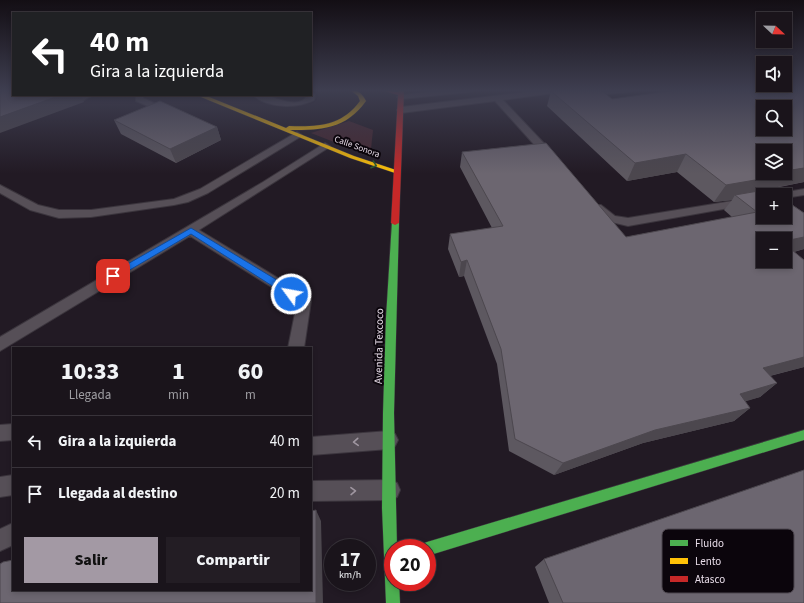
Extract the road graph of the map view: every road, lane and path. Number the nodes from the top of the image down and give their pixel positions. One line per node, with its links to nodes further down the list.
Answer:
1 (256, 118): 5 (street, Calle Sonora)
2 (347, 118): 5 (street)
3 (400, 118): 9 (street, Avenida Texcoco)
4 (515, 118): 8 (lane)
5 (278, 127): 6 (street, Calle Sonora)
6 (297, 135): 7 (street, Calle Sonora); 10 (lane)
7 (325, 146): 9 (street, Calle Sonora, one-way to 9); 15 (lane)
8 (558, 165)
9 (397, 172): 21 (street, Avenida Texcoco)
10 (0, 188)
11 (804, 192): 12 (lane)
12 (792, 194)
13 (589, 199): 14 (lane)
14 (756, 200)
15 (191, 231): 16 (lane); 17 (lane)
16 (2, 340)
17 (296, 347)
18 (12, 432): 19 (lane)
19 (0, 433)
20 (804, 435): 30 (street)
21 (389, 440): 22 (lane, one-way to 22); 25 (street, Avenida Texcoco)
22 (312, 446)
23 (12, 486): 24 (lane)
24 (0, 487)
25 (390, 490): 26 (lane, one-way to 25); 28 (street, Avenida Texcoco)
26 (312, 492)
27 (12, 534): 29 (lane)
28 (391, 539)
29 (0, 541)
30 (436, 545)
31 (393, 591): 32 (street, Avenida Texcoco)
32 (393, 603)

